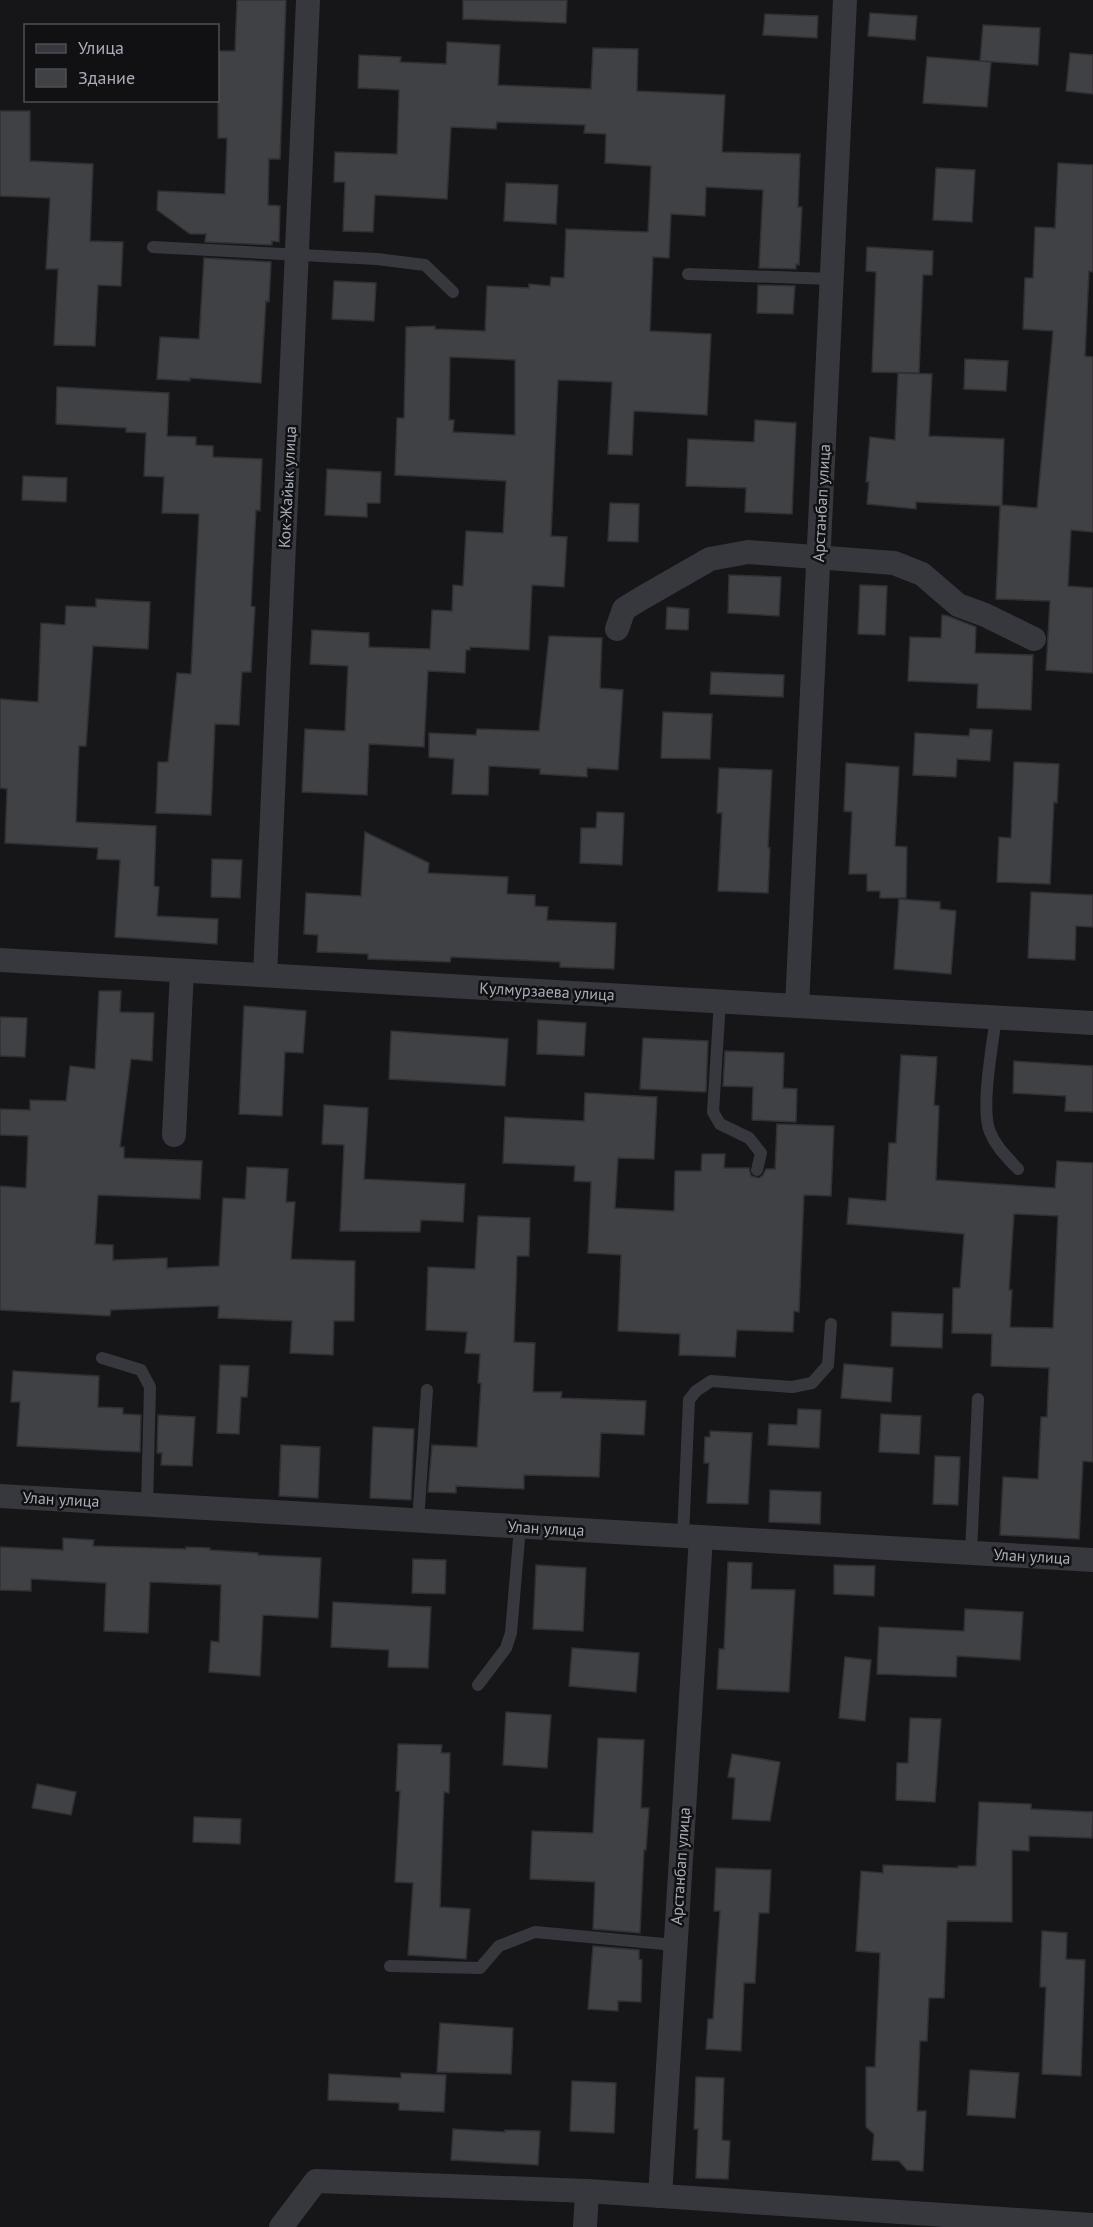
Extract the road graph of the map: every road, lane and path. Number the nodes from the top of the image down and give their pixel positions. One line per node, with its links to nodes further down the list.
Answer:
1 (308, 0): 4 (street, Кок-Жайык улица)
2 (845, 0): 6 (street, Арстанбап улица)
3 (153, 247): 4 (lane)
4 (297, 256): 7 (lane); 13 (street, Кок-Жайык улица)
5 (688, 274): 6 (lane)
6 (832, 279): 8 (street, Арстанбап улица)
7 (453, 292)
8 (818, 557): 9 (street); 10 (street); 15 (street, Арстанбап улица)
9 (617, 629)
10 (1034, 639)
11 (0, 960): 12 (street, Кулмурзаева улица)
12 (182, 970): 13 (street, Кулмурзаева улица); 18 (street)
13 (265, 975): 14 (street, Кулмурзаева улица)
14 (720, 1001): 15 (street, Кулмурзаева улица); 20 (lane)
15 (797, 1006): 16 (street, Кулмурзаева улица)
16 (996, 1017): 17 (street, Кулмурзаева улица); 19 (lane)
17 (1093, 1023)
18 (174, 1135)
19 (1018, 1169)
20 (757, 1170)
21 (831, 1324): 29 (lane)
22 (102, 1358): 26 (lane)
23 (427, 1390): 27 (lane)
24 (978, 1399): 30 (lane)
25 (0, 1496): 26 (street, Улан улица)
26 (147, 1504): 27 (street, Улан улица)
27 (418, 1521): 28 (street, Улан улица)
28 (520, 1527): 29 (street, Улан улица); 32 (lane)
29 (692, 1537): 30 (street, Улан улица); 33 (street, Арстанбап улица)
30 (972, 1553): 31 (street, Улан улица)
31 (1093, 1560)
32 (478, 1685)
33 (675, 1945): 34 (lane); 36 (street, Арстанбап улица)
34 (390, 1966)
35 (587, 2191): 36 (street); 38 (street); 39 (street)
36 (660, 2196): 37 (street)
37 (1093, 2225)
38 (281, 2227)
39 (585, 2227)

